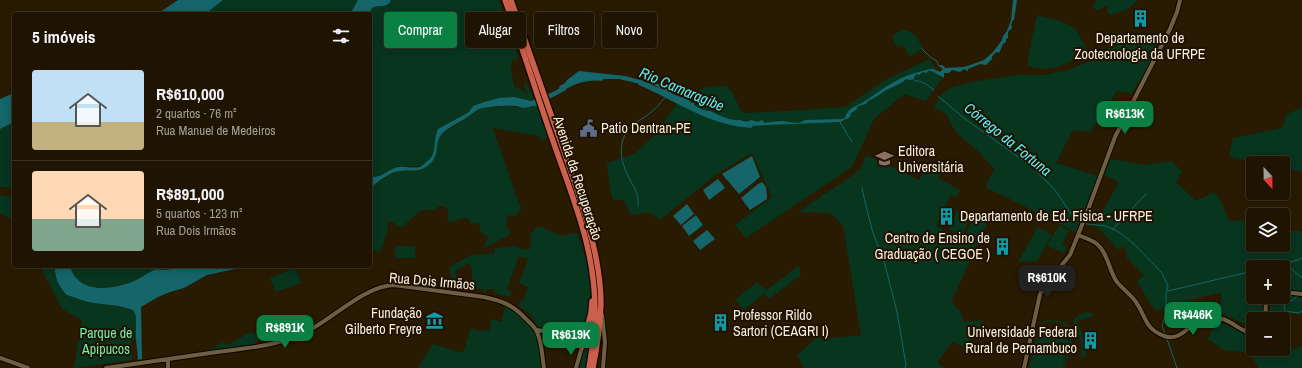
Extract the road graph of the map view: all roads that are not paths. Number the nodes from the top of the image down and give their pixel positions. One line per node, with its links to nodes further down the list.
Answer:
1 (505, 0): 4 (highway, Avenida da Recuperação)
2 (511, 0): 4 (highway, Avenida da Recuperação)
3 (1180, 0): 6 (main road)
4 (540, 92): 5 (highway, Avenida da Recuperação)
5 (546, 110): 7 (highway, Avenida da Recuperação); 10 (highway, Avenida da Recuperação)
6 (1078, 235): 12 (main road); 24 (main road)
7 (594, 287): 13 (highway); 21 (highway, Avenida da Recuperação)
8 (1290, 293): 9 (main road)
9 (1302, 294)
10 (601, 304): 22 (highway, Avenida da Recuperação); 23 (main road, Avenida da Recuperação)
11 (536, 330): 13 (main road); 15 (main road, Rua Dois Irmãos); 19 (main road, Rua Dois Irmãos)
12 (1246, 331)
13 (582, 347): 20 (main road)
14 (0, 358): 16 (main road)
15 (168, 360): 17 (main road, Rua Dois Irmãos); 18 (main road)
16 (27, 368)
17 (106, 368)
18 (168, 368)
19 (544, 368)
20 (576, 368)
21 (589, 368)
22 (593, 368)
23 (603, 368)
24 (1024, 368)

